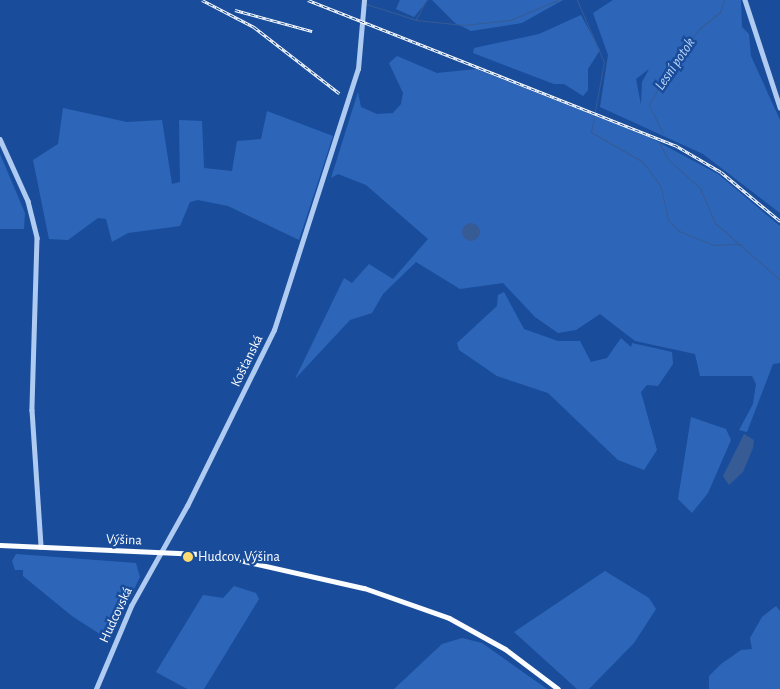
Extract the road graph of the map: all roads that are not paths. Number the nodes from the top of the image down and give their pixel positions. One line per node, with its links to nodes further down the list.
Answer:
1 (364, 0): 7 (street, Košťanská)
2 (745, 0): 3 (street)
3 (780, 107)
4 (0, 139): 6 (street)
5 (0, 545): 6 (main road, Výšina)
6 (41, 547): 7 (main road, Výšina)
7 (162, 552): 8 (street, Hudcovská); 9 (main road, Výšina)
8 (96, 689)
9 (558, 689)

